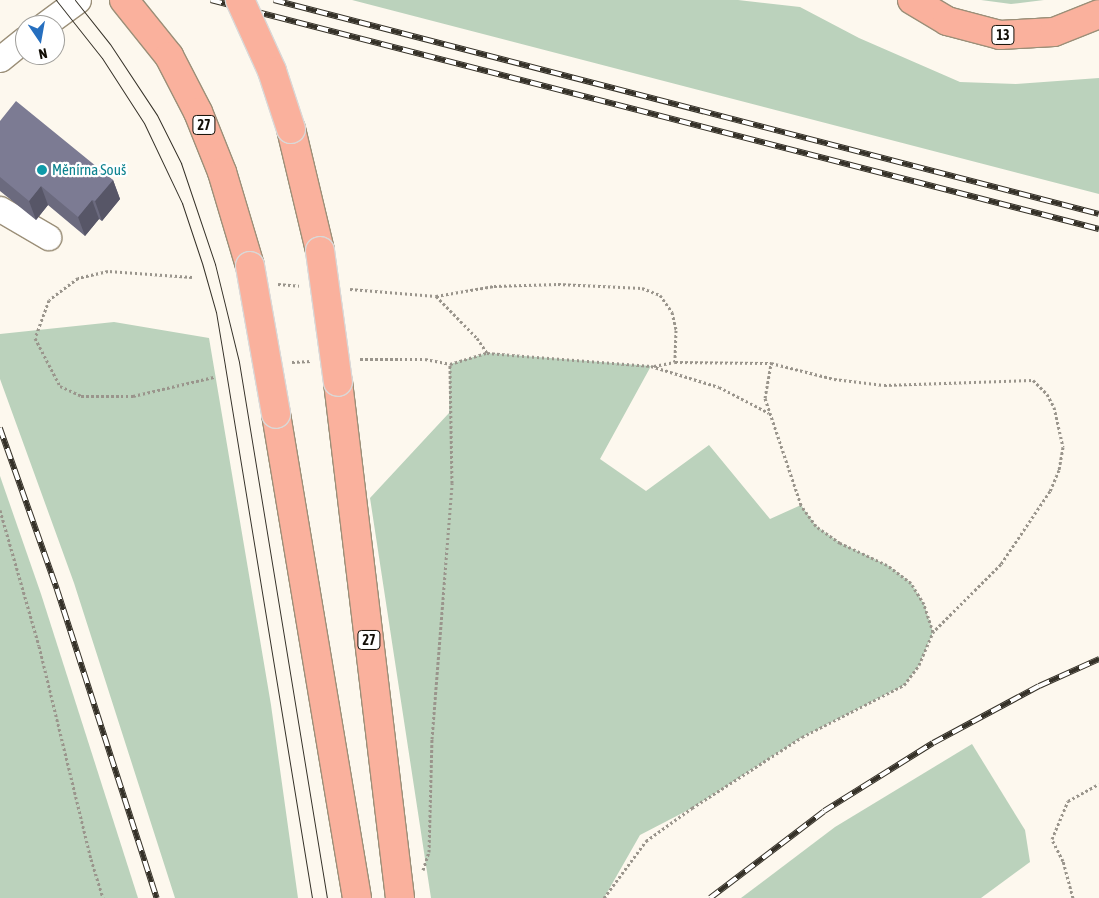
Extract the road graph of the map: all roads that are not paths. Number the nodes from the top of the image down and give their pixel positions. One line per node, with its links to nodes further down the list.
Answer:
1 (78, 0): 6 (lane)
2 (124, 0): 12 (highway, 27, bridge)
3 (240, 0): 11 (highway, 27, bridge)
4 (912, 0): 5 (highway, 13)
5 (1099, 14)
6 (58, 15)
7 (15, 48): 8 (lane)
8 (0, 59)
9 (0, 209): 10 (lane)
10 (48, 237)
11 (400, 897)
12 (357, 898)

